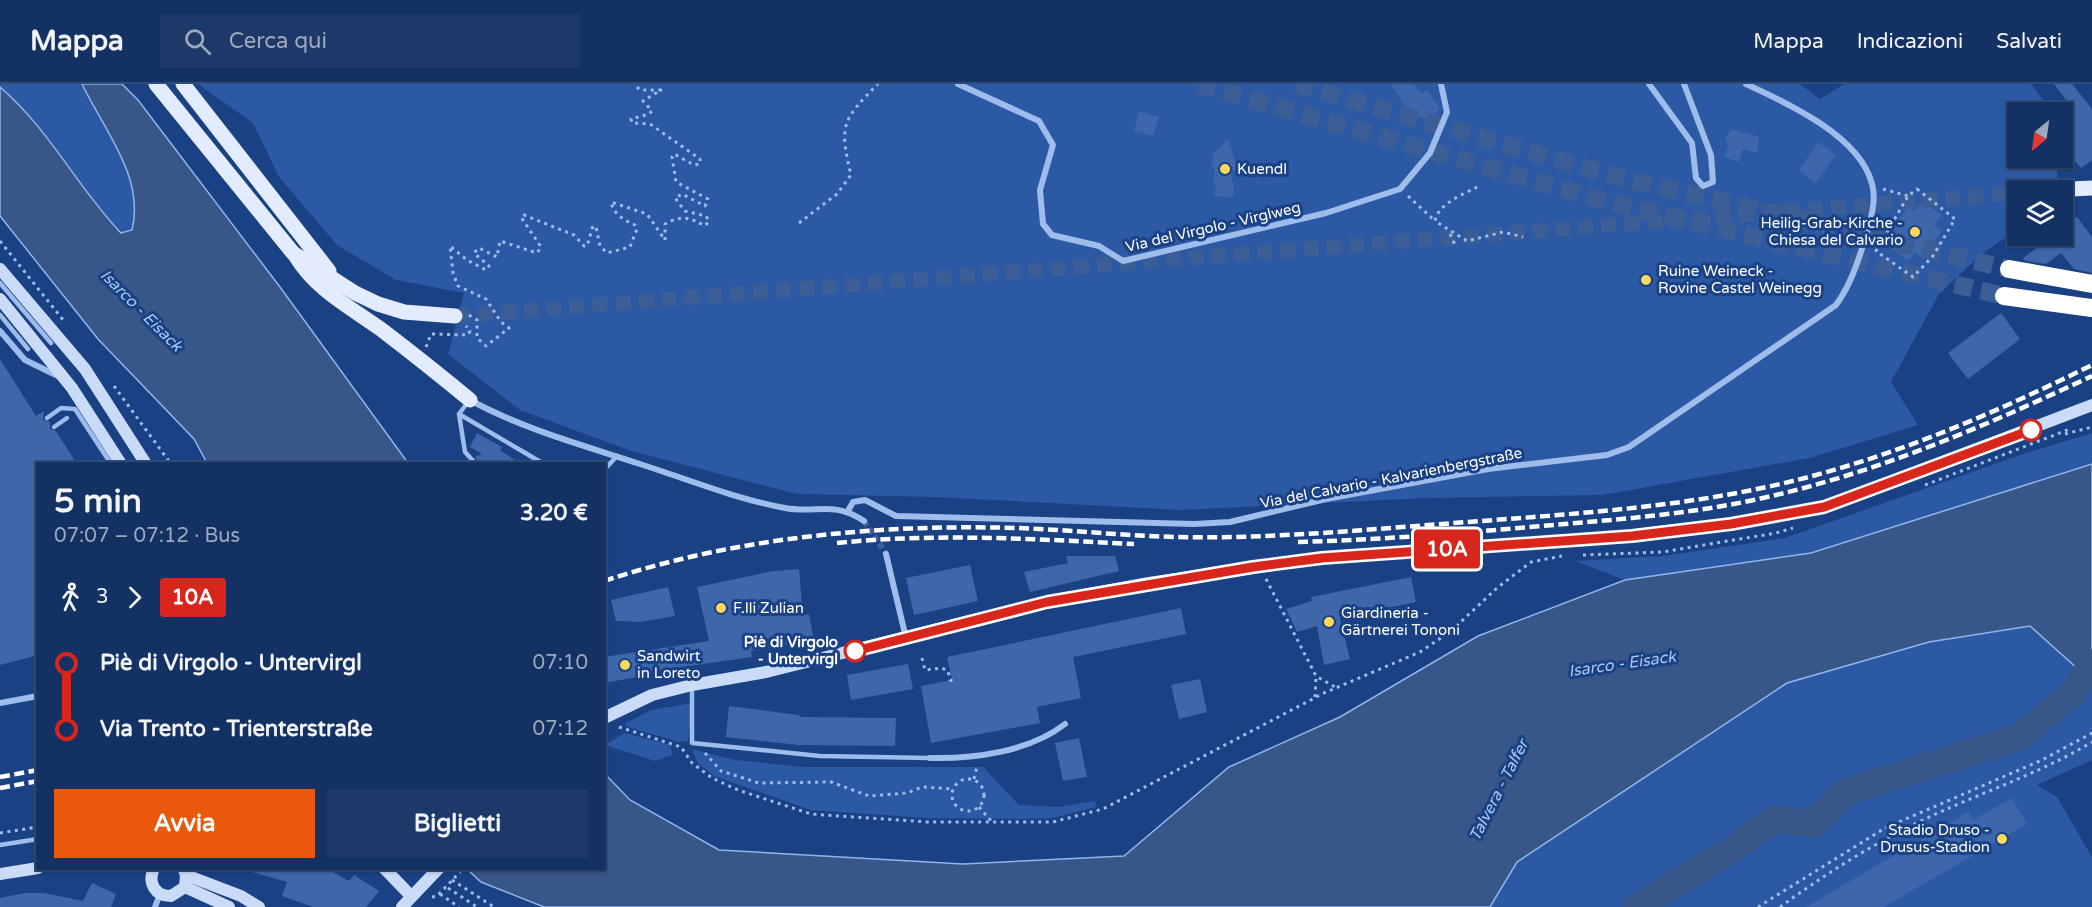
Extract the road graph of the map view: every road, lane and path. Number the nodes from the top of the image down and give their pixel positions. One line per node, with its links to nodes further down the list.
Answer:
1 (156, 84): 21 (main road)
2 (183, 84): 24 (main road)
3 (634, 84): 31 (path)
4 (878, 84): 17 (path)
5 (958, 84): 13 (street, Via del Virgolo - Virglweg)
6 (1441, 84): 13 (street)
7 (1649, 84): 8 (street)
8 (1684, 84)
9 (1746, 84): 10 (street)
10 (1873, 186): 15 (path); 52 (street, Via del Calvario - Kalvarienbergstraße)
11 (1477, 187): 16 (path)
12 (2092, 188): 14 (main road)
13 (1400, 189): 16 (path)
14 (2073, 189)
15 (1908, 196): 15 (path)
16 (1435, 221): 18 (path)
17 (799, 223)
18 (1449, 232): 19 (path); 20 (path)
19 (1523, 237)
20 (1455, 245)
21 (293, 252): 24 (main road); 37 (main road)
22 (0, 268): 48 (street)
23 (2009, 268): 26 (highway)
24 (334, 278): 31 (main road)
25 (0, 283): 33 (lane)
26 (2092, 284)
27 (2004, 296): 29 (highway)
28 (0, 299): 36 (street)
29 (2092, 308)
30 (0, 315): 34 (lane)
31 (460, 316): 35 (path)
32 (0, 331): 36 (street)
33 (51, 343)
34 (28, 349)
35 (425, 350)
36 (65, 379): 47 (street)
37 (470, 400): 39 (lane); 45 (street)
38 (2092, 405): 58 (street)
39 (459, 414): 49 (lane); 50 (lane)
40 (47, 418): 46 (lane)
41 (67, 418): 42 (lane)
42 (54, 427)
43 (2092, 427): 44 (path)
44 (2060, 434)
45 (617, 456): 51 (lane); 52 (street)
46 (110, 462)
47 (120, 462)
48 (145, 462)
49 (474, 462)
50 (541, 462)
51 (606, 468)
52 (848, 511): 53 (street)
53 (864, 521)
54 (1734, 540): 56 (path)
55 (886, 554): 59 (street)
56 (1573, 555)
57 (1563, 556): 64 (path)
58 (1260, 566): 59 (street); 61 (path)
59 (907, 639): 63 (street)
60 (922, 658): 62 (path)
61 (1316, 676): 64 (path); 66 (path)
62 (956, 682)
63 (692, 685): 68 (street); 73 (lane)
64 (1336, 688): 66 (path)
65 (36, 696): 67 (street)
66 (1315, 697): 78 (path)
67 (0, 703)
68 (606, 717)
69 (1065, 724): 75 (street)
70 (620, 727): 74 (path)
71 (2092, 733): 103 (path)
72 (2092, 742): 104 (path)
73 (692, 743): 74 (path); 75 (lane); 76 (path)
74 (681, 747): 78 (path)
75 (930, 758)
76 (952, 789): 77 (path); 77 (path)
77 (979, 807): 78 (path)
78 (992, 822)
79 (36, 827): 80 (path)
80 (0, 833)
81 (36, 839): 82 (lane)
82 (0, 845)
83 (36, 868): 88 (street)
84 (154, 870): 93 (street)
85 (386, 870): 94 (street)
86 (438, 870): 94 (street)
87 (459, 872): 90 (path)
88 (0, 874)
89 (185, 877): 93 (street); 97 (street); 98 (street)
90 (452, 880): 92 (path); 102 (path)
91 (448, 888): 101 (path)
92 (438, 893): 95 (path); 100 (path)
93 (160, 894): 96 (street)
94 (411, 896): 99 (street)
95 (432, 897)
96 (155, 907)
97 (229, 907)
98 (259, 907)
99 (402, 907)
100 (459, 907)
101 (477, 907)
102 (494, 907)
103 (1758, 907)
104 (1780, 907)

